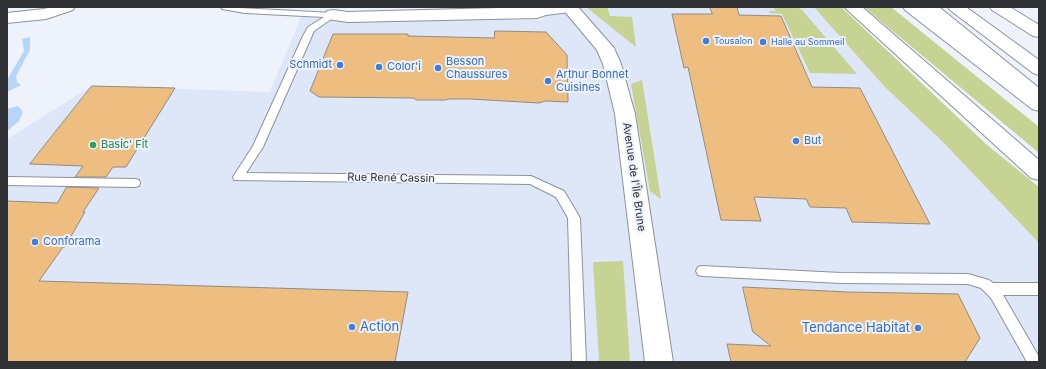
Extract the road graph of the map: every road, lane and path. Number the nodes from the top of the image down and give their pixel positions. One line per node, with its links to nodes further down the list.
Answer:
1 (67, 7): 10 (main road)
2 (225, 7): 9 (lane)
3 (852, 7): 15 (main road)
4 (911, 7): 14 (main road)
5 (929, 7): 13 (main road)
6 (956, 7): 12 (main road)
7 (998, 7): 11 (main road)
8 (570, 8): 9 (main road); 22 (main road, Avenue de l'Île Brune)
9 (333, 15): 21 (lane, Rue René Cassin)
10 (15, 17)
11 (1039, 32)
12 (1039, 69)
13 (1039, 98)
14 (1039, 104)
15 (1039, 172)
16 (7, 181): 17 (lane)
17 (135, 183)
18 (702, 271): 20 (lane)
19 (1039, 289): 20 (lane)
20 (991, 290): 23 (lane)
21 (579, 362)
22 (659, 362)
23 (1034, 362)

